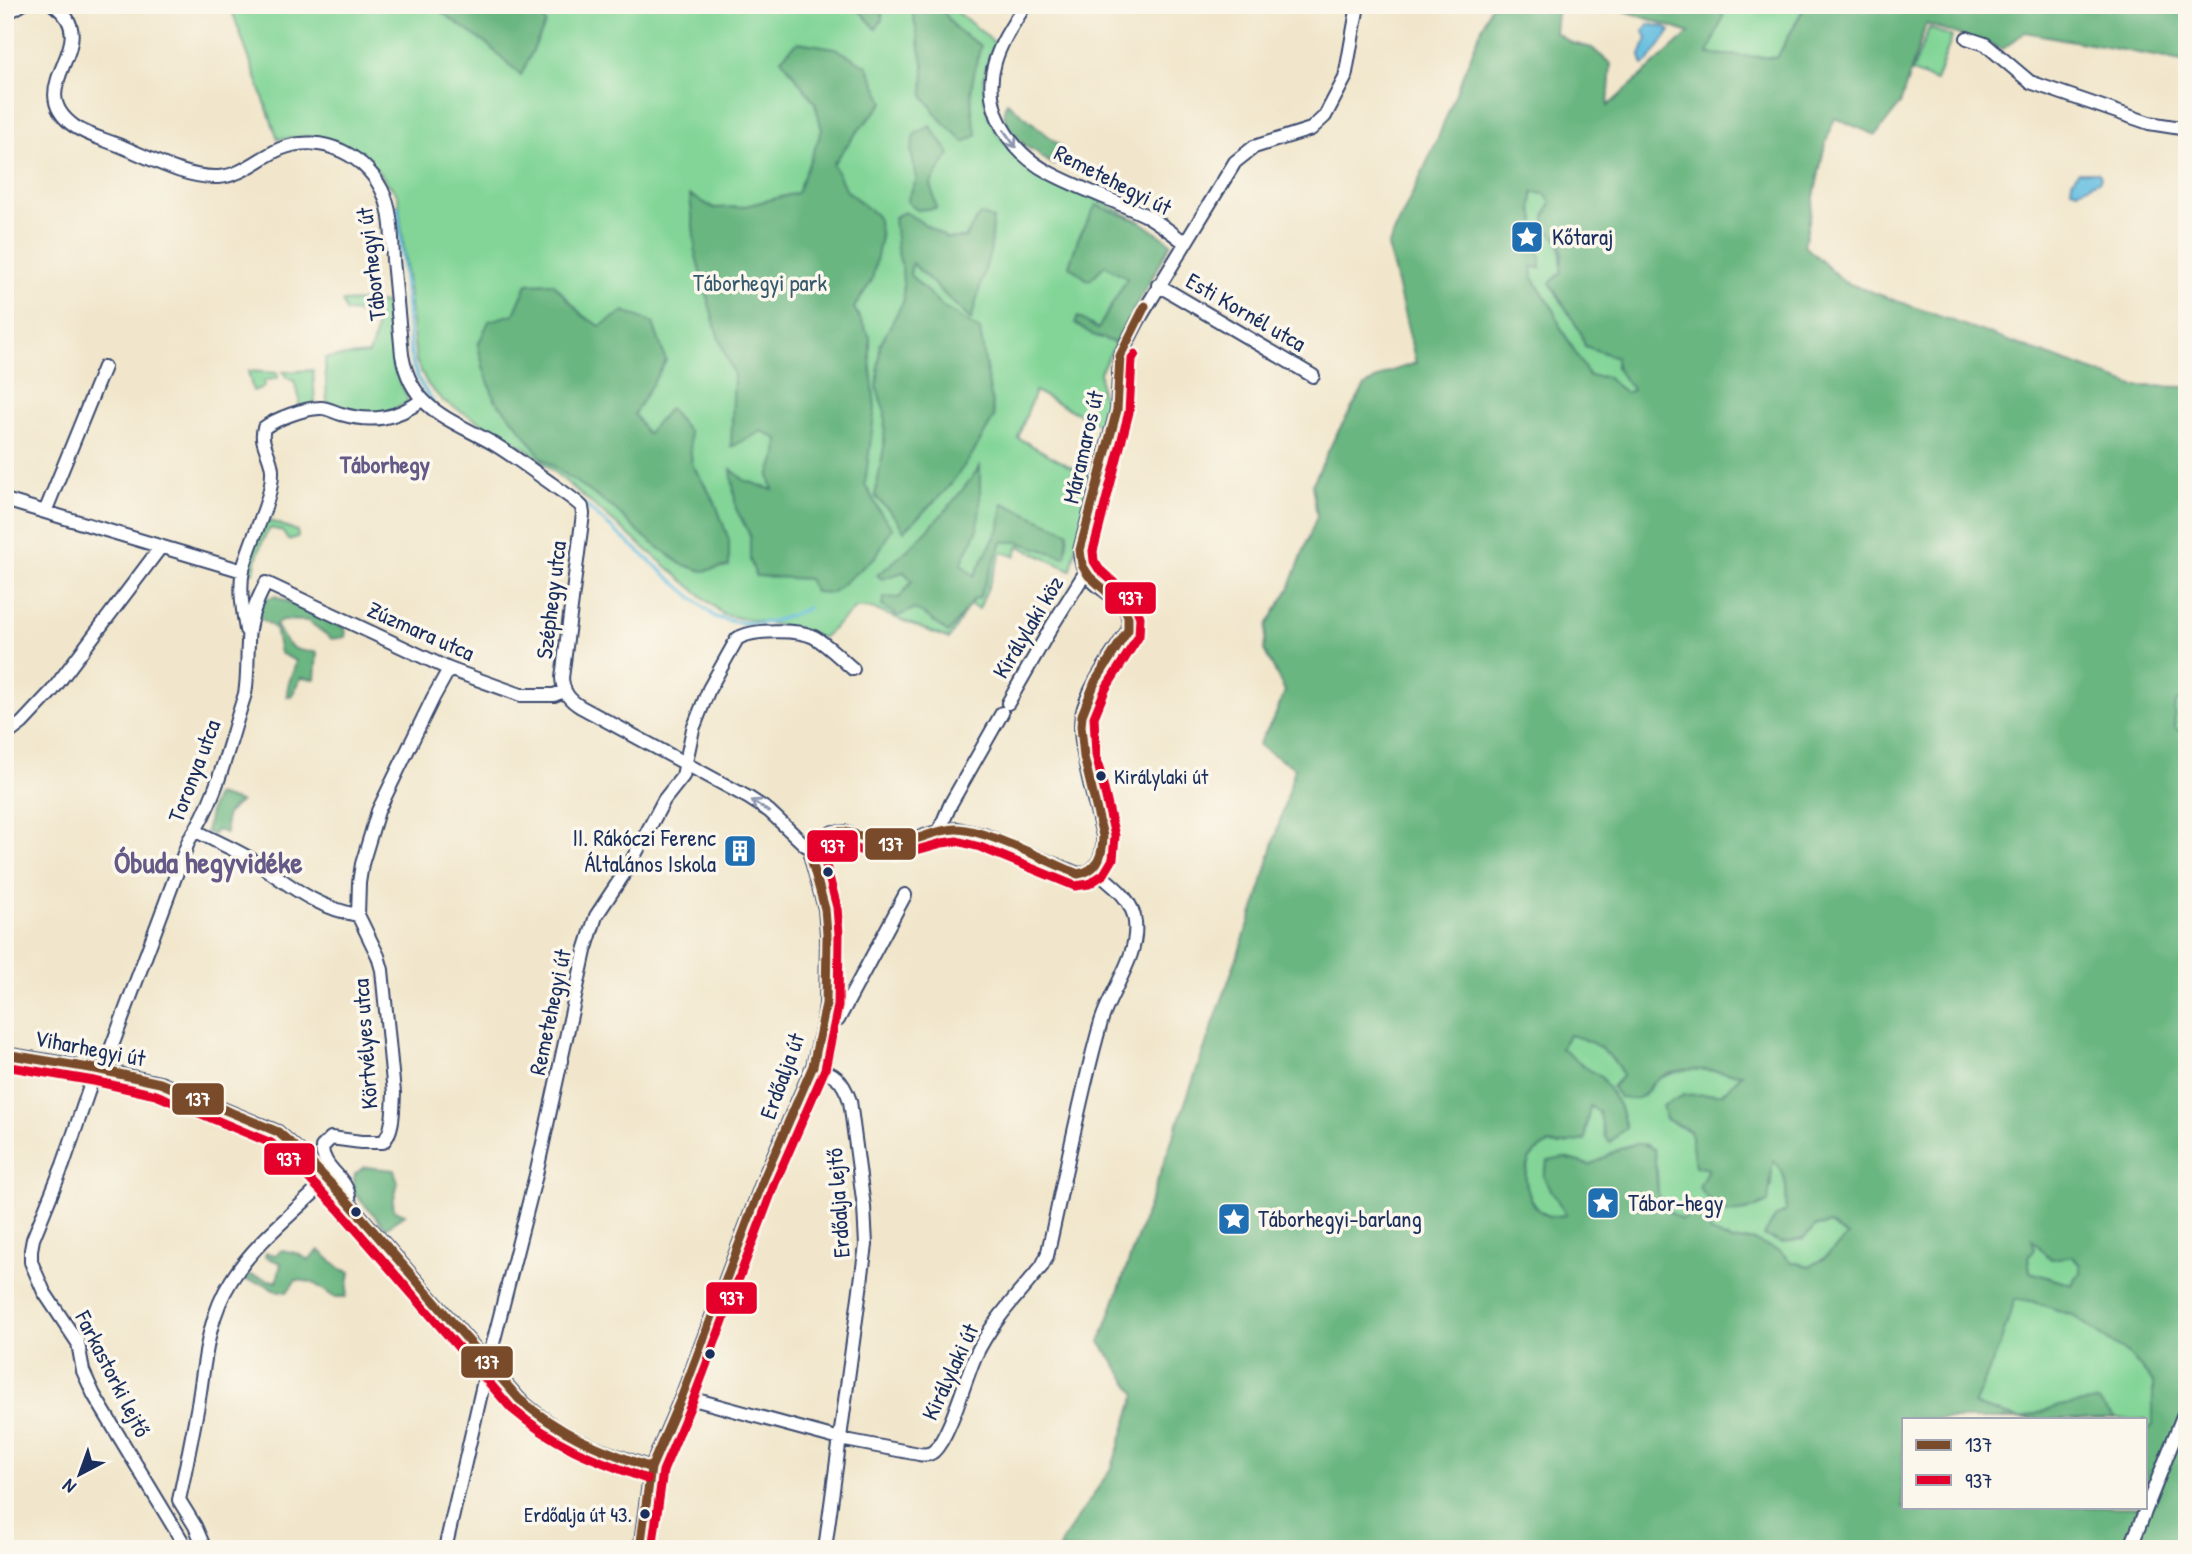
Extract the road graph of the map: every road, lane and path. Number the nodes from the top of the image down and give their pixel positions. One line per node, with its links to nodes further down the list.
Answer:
1 (20, 5): 5 (street)
2 (54, 5): 12 (street, Táborhegyi út)
3 (1026, 5): 8 (street, Remetehegyi út, one-way to 8)
4 (1358, 5): 8 (street, Máramaros út)
5 (5, 14)
6 (1967, 38): 7 (street)
7 (2187, 129)
8 (1184, 242): 9 (street, Máramaros út)
9 (1158, 285): 11 (street, Esti Kornél utca); 18 (street, Máramaros út)
10 (104, 367): 14 (street)
11 (1313, 376)
12 (422, 400): 15 (street, Táborhegyi út); 17 (street, Toronya utca)
13 (5, 500): 14 (street)
14 (45, 512): 16 (street)
15 (583, 514): 23 (street, Széphegy utca)
16 (160, 548): 17 (street); 24 (street)
17 (243, 571): 20 (street, Toronya utca)
18 (1085, 573): 27 (street, Királylaki köz); 29 (street)
19 (266, 583): 20 (street, Toronya utca); 21 (street, Zúzmara utca)
20 (248, 642): 26 (street, Toronya utca)
21 (450, 669): 23 (street, Zúzmara utca); 31 (street, Körtvélyes utca)
22 (853, 669): 25 (street, Remetehegyi út)
23 (564, 691): 25 (street)
24 (5, 736)
25 (687, 763): 28 (street, one-way to 25); 39 (street, Remetehegyi út)
26 (195, 831): 31 (street); 35 (street, Toronya utca)
27 (939, 831): 28 (street); 29 (street)
28 (813, 849): 32 (street, Erdőalja út)
29 (1093, 869): 43 (street, Királylaki út)
30 (905, 895): 32 (street)
31 (358, 915): 37 (street, Körtvélyes utca)
32 (823, 1024): 34 (street, Erdőalja út)
33 (5, 1054): 35 (street, Viharhegyi út)
34 (813, 1066): 40 (street, Erdőalja út); 42 (street, Erdőalja lejtő)
35 (100, 1069): 36 (street, Viharhegyi út); 38 (street, Toronya utca)
36 (327, 1180): 37 (street, Viharhegyi út); 47 (street)
37 (349, 1203): 39 (street, Viharhegyi út)
38 (31, 1250): 46 (street, Farkastorki lejtő)
39 (488, 1363): 44 (street, Viharhegyi út); 48 (street, Remetehegyi út)
40 (682, 1396): 42 (street, Királylaki út); 44 (street, Erdőalja út)
41 (2187, 1406): 51 (street)
42 (840, 1439): 43 (street, Királylaki út); 45 (street)
43 (862, 1444): 45 (street)
44 (651, 1468): 49 (street, Erdőalja út)
45 (836, 1468): 50 (street)
46 (187, 1549)
47 (205, 1549)
48 (445, 1549)
49 (640, 1549)
50 (825, 1549)
51 (2130, 1549)

